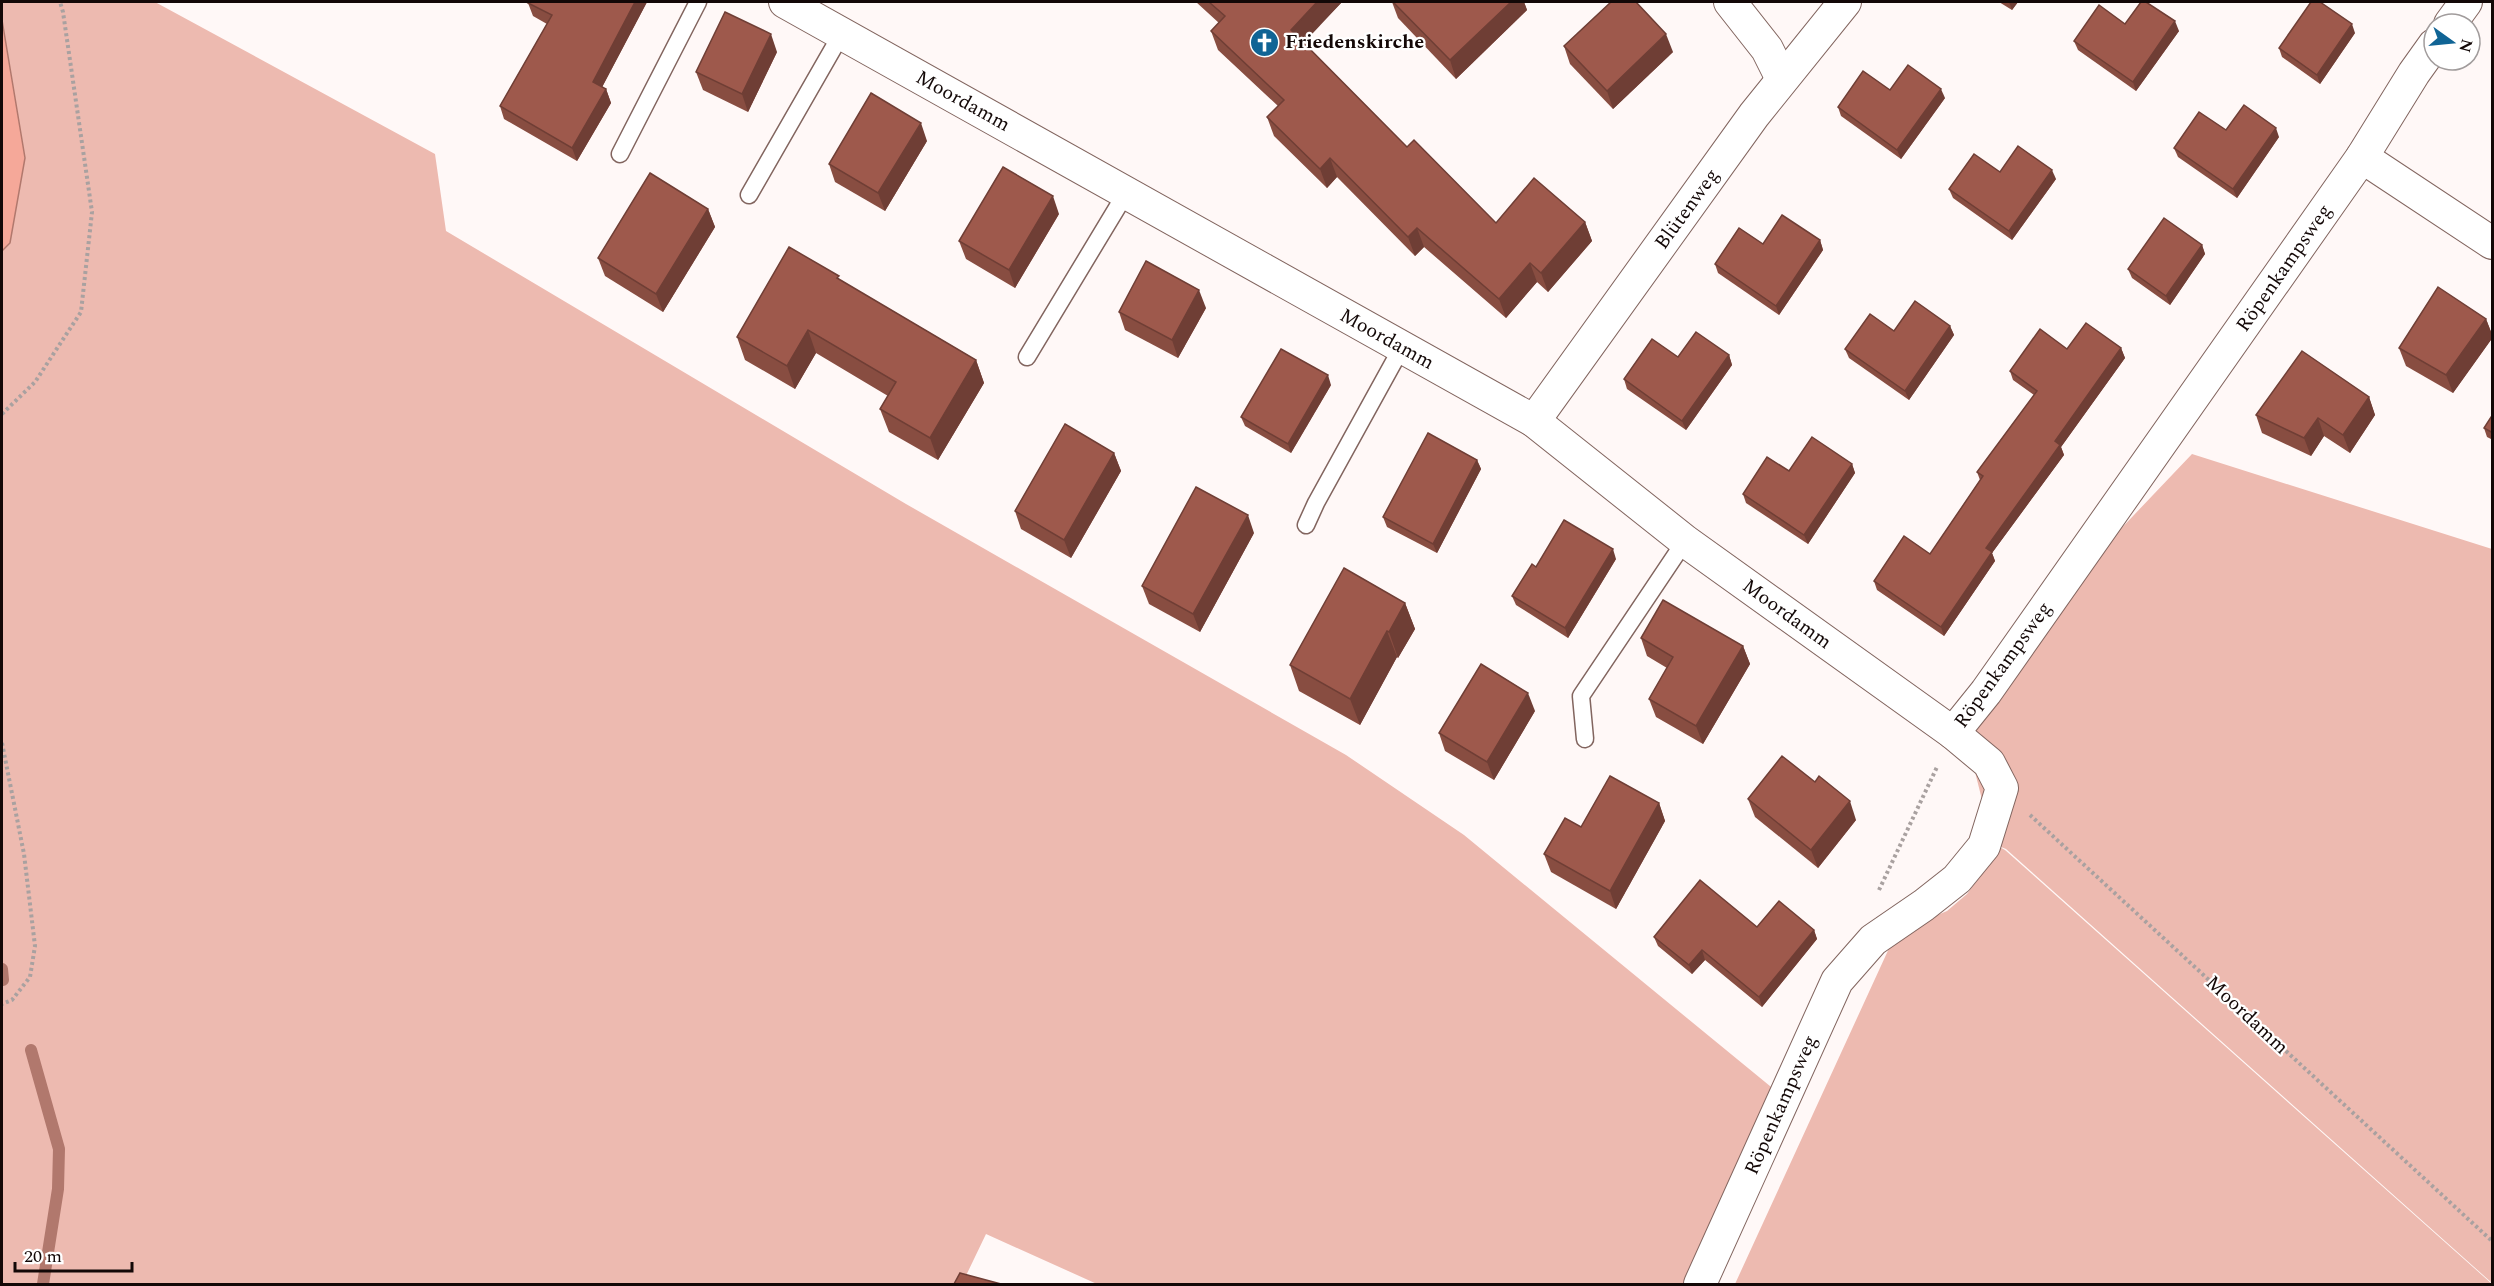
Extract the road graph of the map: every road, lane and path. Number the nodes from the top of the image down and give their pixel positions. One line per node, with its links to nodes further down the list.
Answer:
1 (60, 2): 16 (path)
2 (698, 2): 9 (lane)
3 (785, 2): 6 (street, Moordamm)
4 (1730, 2): 8 (street)
5 (1845, 2): 8 (street, Blütenweg)
6 (842, 33): 11 (street, Moordamm); 12 (lane)
7 (2422, 64): 10 (street, Röpenkampsweg)
8 (1782, 79): 17 (street, Blütenweg)
9 (620, 154)
10 (2362, 157): 13 (street); 20 (street, Röpenkampsweg)
11 (1126, 193): 14 (street, Moordamm); 15 (lane)
12 (749, 195)
13 (2493, 243)
14 (1402, 347): 17 (street, Moordamm); 18 (lane)
15 (1027, 357)
16 (2, 414)
17 (1534, 421): 19 (street, Moordamm)
18 (1306, 525)
19 (1685, 541): 20 (street, Moordamm); 21 (lane)
20 (1953, 733): 23 (street, Röpenkampsweg); 24 (path)
21 (1585, 739)
22 (2, 743): 25 (path)
23 (2002, 788): 26 (path, Moordamm); 27 (street, Röpenkampsweg)
24 (1877, 894)
25 (2, 1004)
26 (2493, 1241)
27 (1700, 1284)

